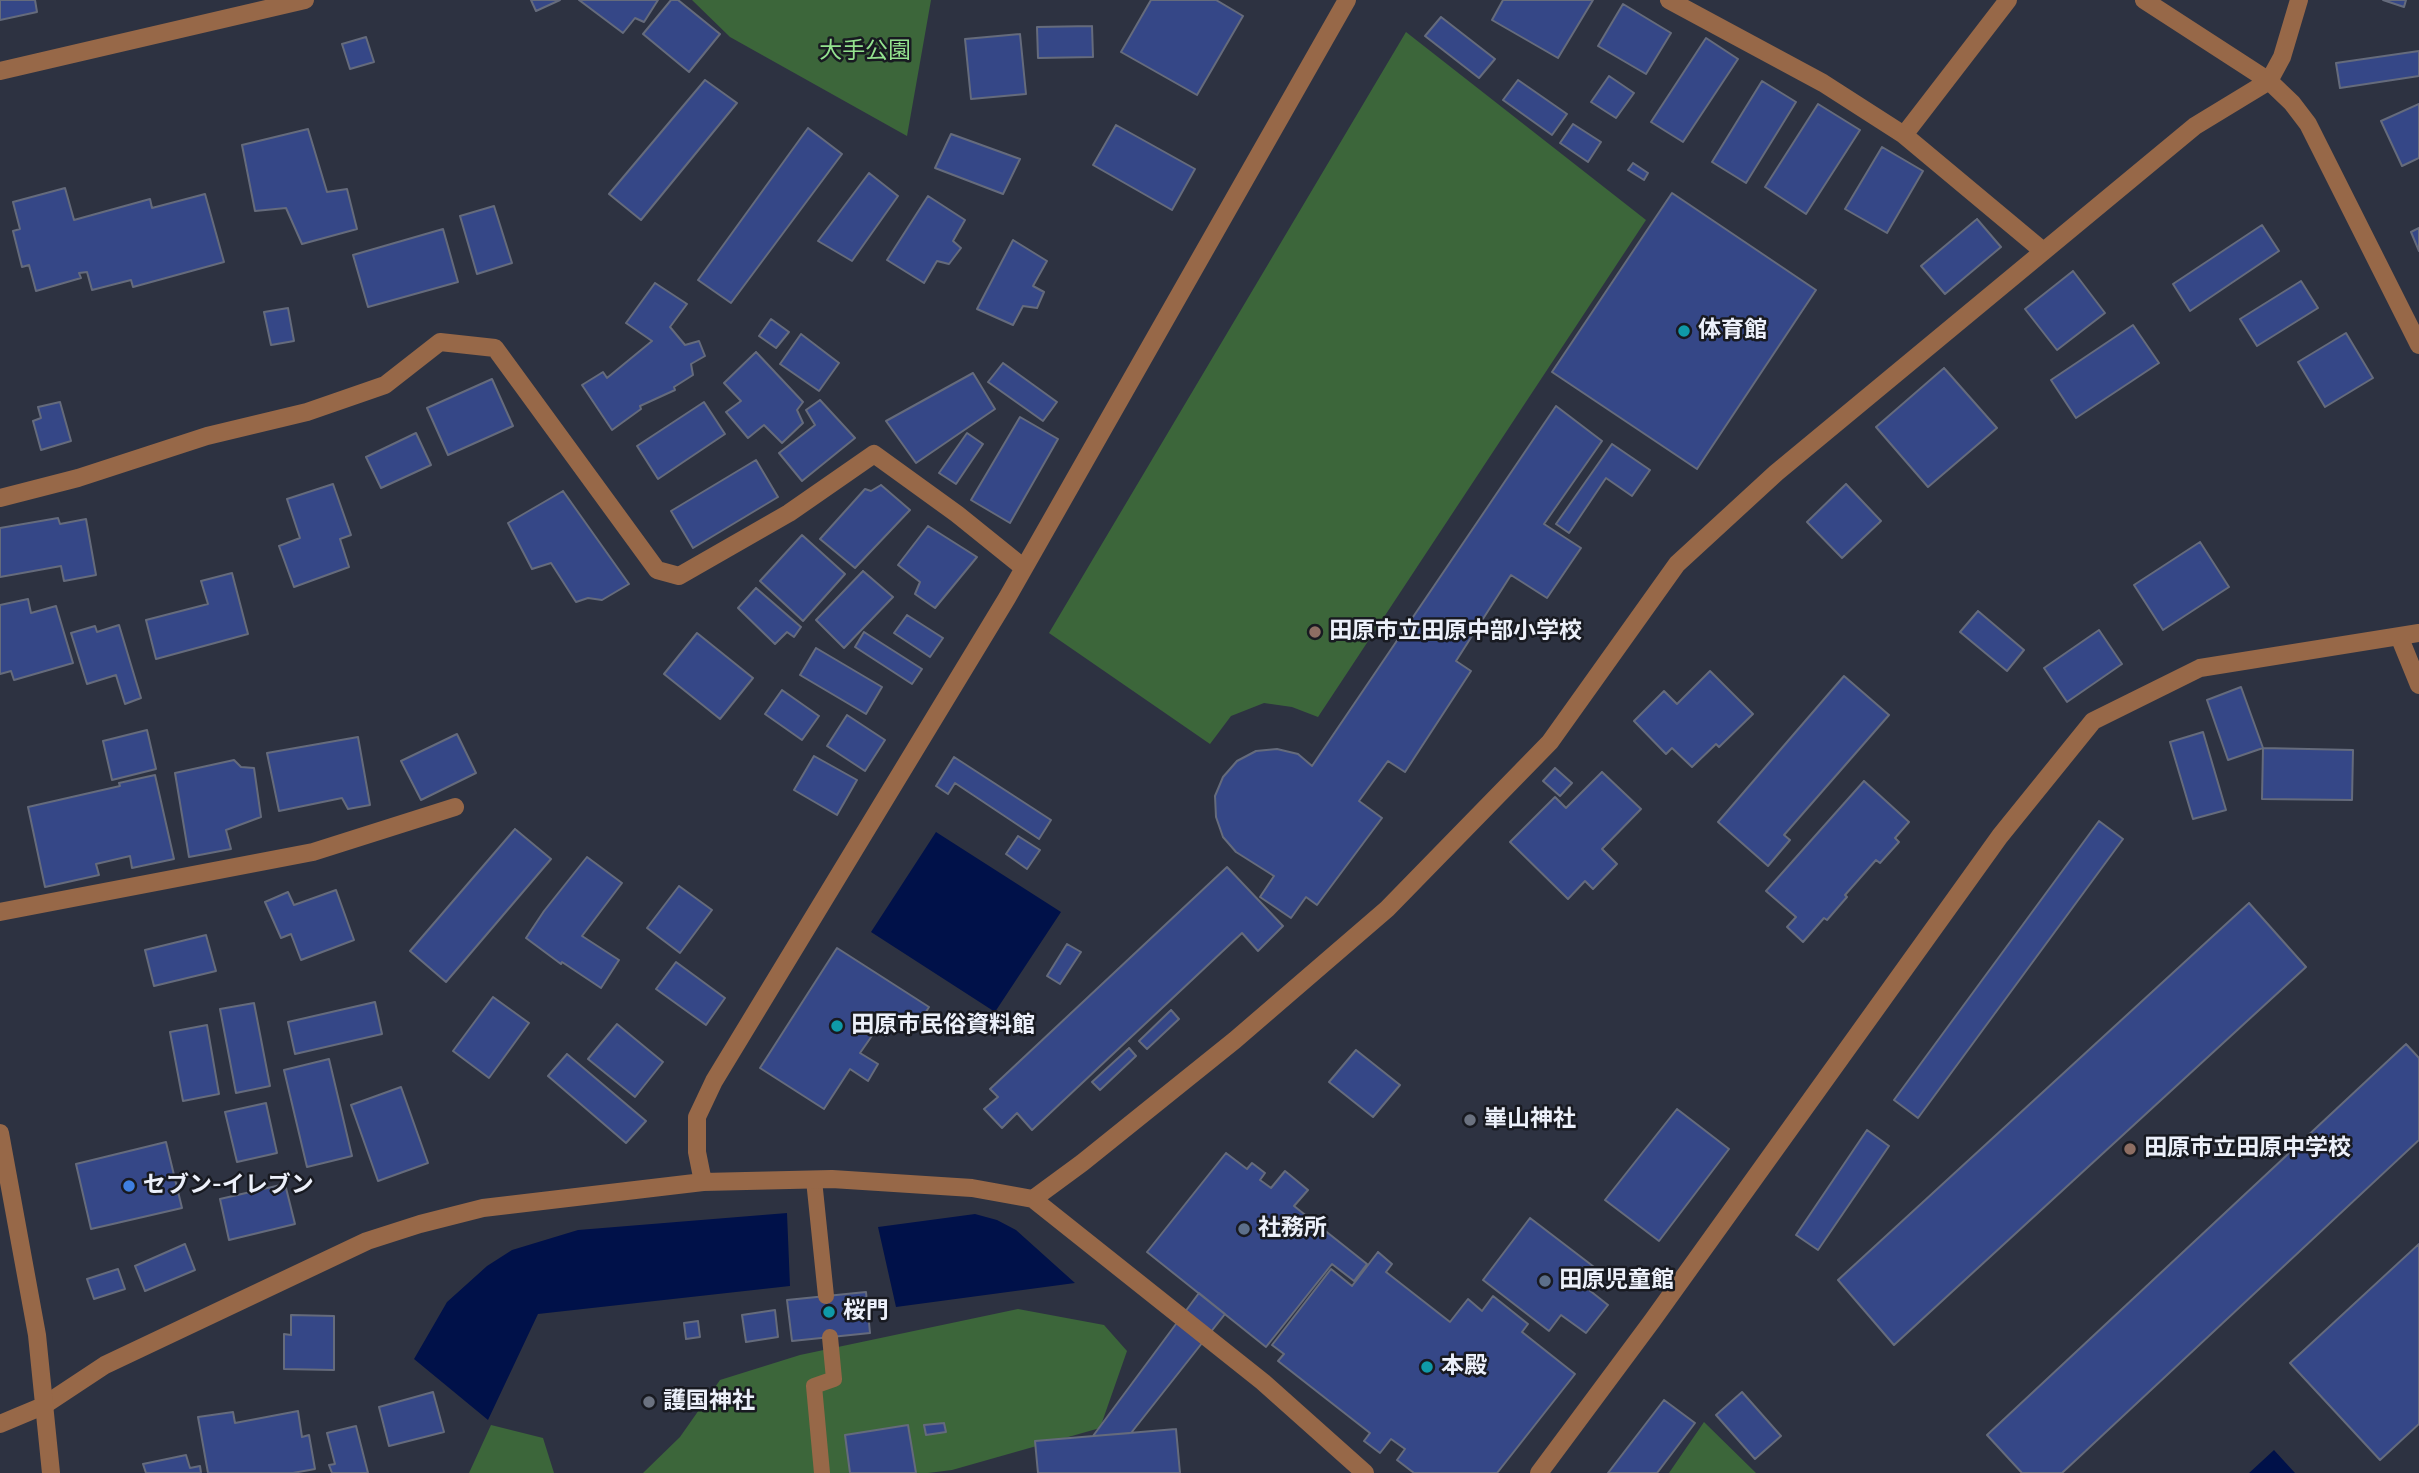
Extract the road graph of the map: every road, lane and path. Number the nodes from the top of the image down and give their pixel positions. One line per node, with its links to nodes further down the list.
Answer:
1 (306, 0): 7 (street)
2 (1347, 0): 13 (street)
3 (1669, 0): 9 (street)
4 (2008, 0): 9 (street)
5 (2144, 0): 8 (street)
6 (2299, 0): 8 (street)
7 (0, 71)
8 (2269, 81): 10 (street); 11 (street)
9 (1905, 135): 10 (street)
10 (2043, 251): 23 (street)
11 (2419, 345)
12 (0, 498): 13 (street)
13 (1024, 568): 22 (street)
14 (2419, 633): 15 (street)
15 (2399, 636): 16 (street); 31 (street)
16 (2419, 685)
17 (455, 807): 18 (street)
18 (0, 912)
19 (0, 1133): 20 (street)
20 (2, 1159): 26 (street)
21 (832, 1179): 22 (street); 23 (street); 24 (lane)
22 (703, 1182): 26 (street)
23 (1034, 1199): 30 (street)
24 (826, 1296)
25 (830, 1337): 29 (lane)
26 (43, 1406): 27 (street); 28 (street)
27 (0, 1424)
28 (51, 1473)
29 (822, 1473)
30 (1365, 1473)
31 (1539, 1473)

